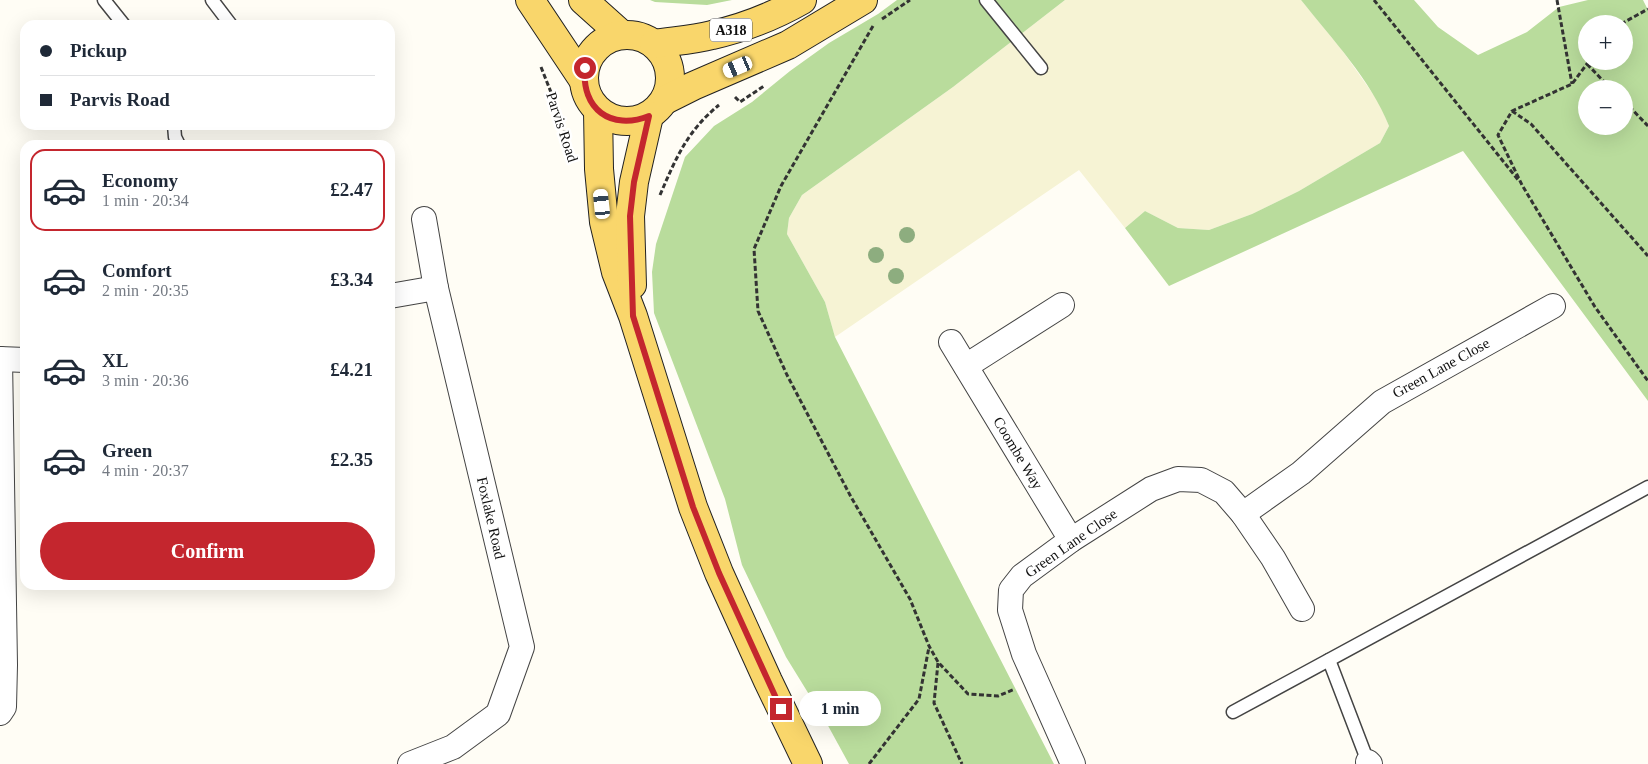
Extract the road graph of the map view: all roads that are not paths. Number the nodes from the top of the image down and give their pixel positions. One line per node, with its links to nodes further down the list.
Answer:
1 (104, 0): 8 (lane)
2 (213, 0): 9 (lane)
3 (530, 0): 13 (main road)
4 (583, 0): 10 (main road)
5 (802, 0): 11 (main road, A318)
6 (863, 0): 14 (main road, A318)
7 (986, 0): 12 (lane)
8 (120, 20)
9 (227, 20)
10 (622, 35): 11 (main road); 13 (main road)
11 (654, 44): 14 (main road)
12 (1040, 68)
13 (584, 81): 15 (main road)
14 (657, 108): 15 (main road); 21 (main road, Parvis Road)
15 (598, 110): 21 (main road, Parvis Road)
16 (424, 219): 17 (street, Foxlake Road)
17 (436, 288): 18 (street); 34 (street, Foxlake Road)
18 (395, 295)
19 (1062, 305): 25 (street)
20 (1553, 306): 27 (street, Green Lane Close)
21 (633, 316): 35 (main road, Parvis Road)
22 (951, 342): 25 (street, Coombe Way)
23 (0, 359): 24 (street); 32 (street)
24 (20, 360)
25 (966, 366): 28 (street, Coombe Way)
26 (1648, 487): 30 (lane)
27 (1243, 514): 28 (street, Green Lane Close); 29 (street, Green Lane Close)
28 (1071, 540): 36 (street, Green Lane Close)
29 (1302, 609)
30 (1329, 660): 31 (lane); 33 (lane)
31 (1232, 712)
32 (0, 713)
33 (1369, 763)
34 (410, 764)
35 (808, 764)
36 (1073, 764)

